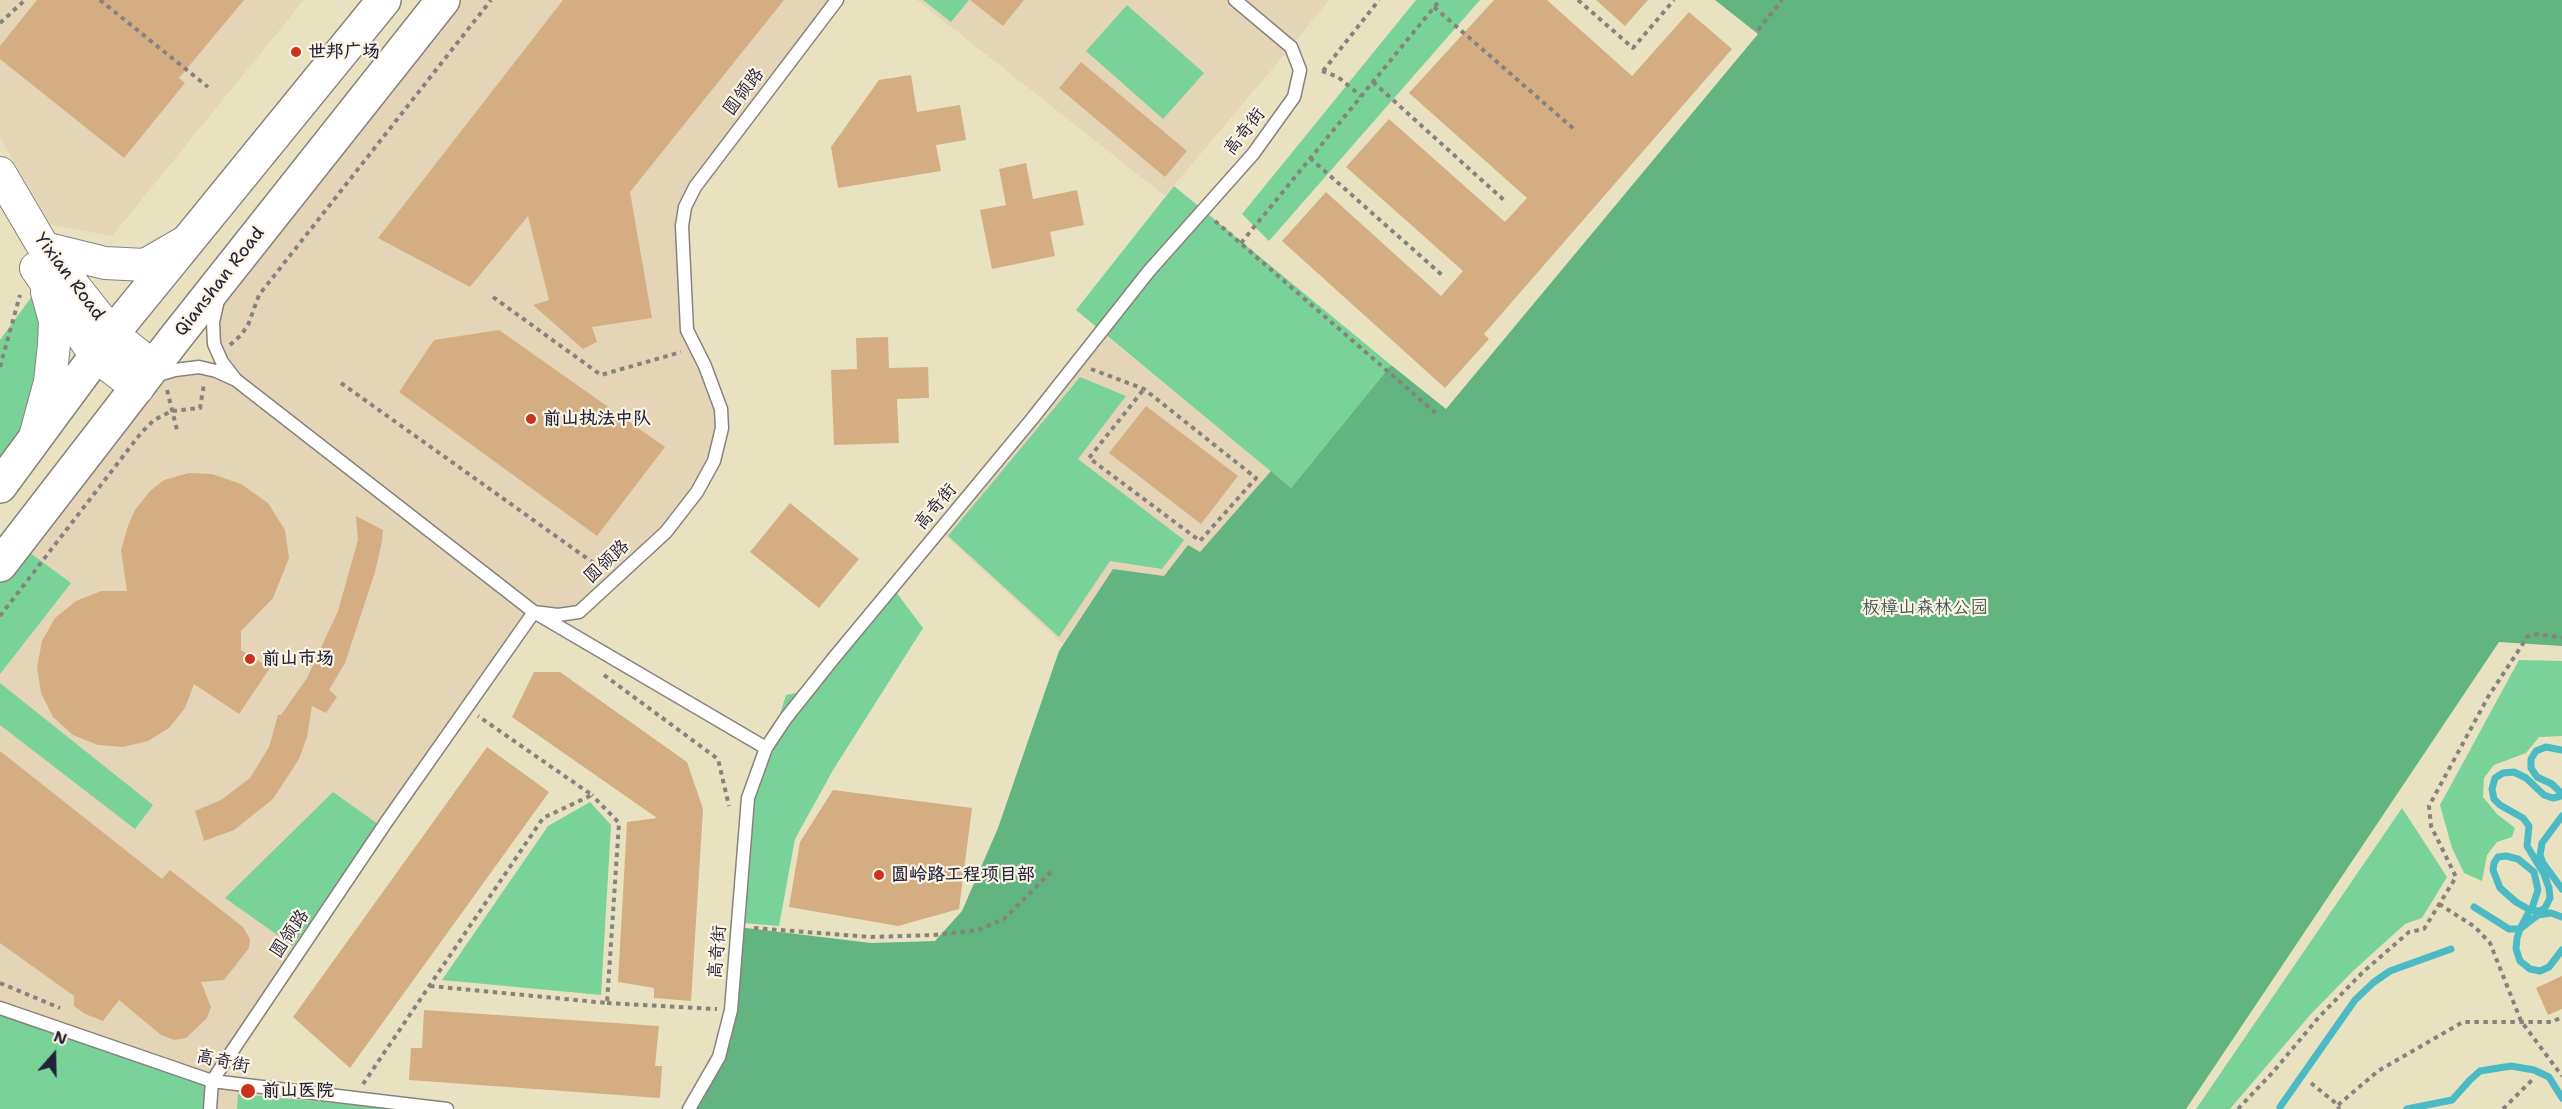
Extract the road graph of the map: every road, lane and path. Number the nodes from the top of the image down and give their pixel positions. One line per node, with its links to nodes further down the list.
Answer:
1 (25, 0): 14 (path)
2 (100, 0): 19 (path)
3 (384, 0): 27 (main road)
4 (443, 0): 30 (main road, Qianshan Road)
5 (491, 0): 35 (path)
6 (837, 0): 34 (lane, 圆领路)
7 (1235, 0): 16 (lane)
8 (1378, 0): 17 (path)
9 (1440, 0): 13 (path)
10 (1578, 0): 11 (path)
11 (1674, 0)
12 (1782, 0): 15 (path)
13 (1434, 7): 18 (path); 21 (path)
14 (0, 23)
15 (1758, 30)
16 (1300, 70): 17 (path); 25 (lane, 高奇街)
17 (1323, 71): 20 (path)
18 (1372, 82): 20 (path); 24 (path)
19 (208, 87)
20 (1361, 96): 22 (path)
21 (1575, 130)
22 (1310, 158): 28 (path); 31 (path)
23 (0, 173): 29 (main road, Yixian Road)
24 (1506, 202)
25 (1203, 211): 28 (path); 36 (lane, 高奇街)
26 (0, 215): 29 (main road, Yixian Road)
27 (190, 239): 29 (main road); 33 (main road)
28 (1241, 243): 44 (path)
29 (37, 254): 33 (main road, Yixian Road); 37 (path); 46 (main road)
30 (230, 268): 35 (lane); 40 (main road, Qianshan Road)
31 (1442, 276)
32 (493, 297): 34 (path)
33 (104, 345): 40 (main road, Yixian Road); 46 (main road)
34 (696, 348): 49 (lane, 圆领路)
35 (218, 354): 39 (lane)
36 (1077, 363): 42 (path); 55 (lane, 高奇街)
37 (0, 367)
38 (206, 368): 39 (lane); 40 (lane); 43 (path)
39 (236, 380): 50 (lane)
40 (146, 382): 43 (path); 48 (main road, Qianshan Road)
41 (341, 383): 49 (path)
42 (1144, 389): 42 (path)
43 (172, 411): 45 (path); 51 (path)
44 (1438, 415)
45 (177, 430)
46 (34, 440): 47 (main road)
47 (0, 486)
48 (0, 566)
49 (616, 579): 50 (lane, 圆领路)
50 (534, 612): 54 (lane, 圆领路); 55 (lane)
51 (0, 616)
52 (2562, 638): 59 (path)
53 (603, 674): 57 (path)
54 (465, 707): 56 (path); 71 (lane, 圆领路)
55 (766, 748): 57 (lane, 高奇街)
56 (592, 795): 62 (path); 63 (path)
57 (745, 832): 60 (lane, 高奇街)
58 (1051, 872): 60 (path)
59 (2439, 904): 68 (path); 78 (path)
60 (738, 927): 66 (lane, 高奇街)
61 (0, 983): 65 (path)
62 (430, 986): 63 (path); 73 (path)
63 (607, 1003): 66 (path)
64 (0, 1008): 71 (lane, 高奇街)
65 (60, 1008)
66 (731, 1010): 77 (lane, 高奇街)
67 (2562, 1017): 68 (path)
68 (2521, 1021): 69 (path); 74 (path)
69 (2562, 1076)
70 (2532, 1080): 79 (path)
71 (212, 1081): 73 (lane, 高奇街); 75 (lane)
72 (2311, 1083): 74 (path)
73 (353, 1099): 76 (lane, 高奇街)
74 (2339, 1107)
75 (210, 1109)
76 (447, 1109)
77 (689, 1109)
78 (2238, 1109)
79 (2503, 1109)

